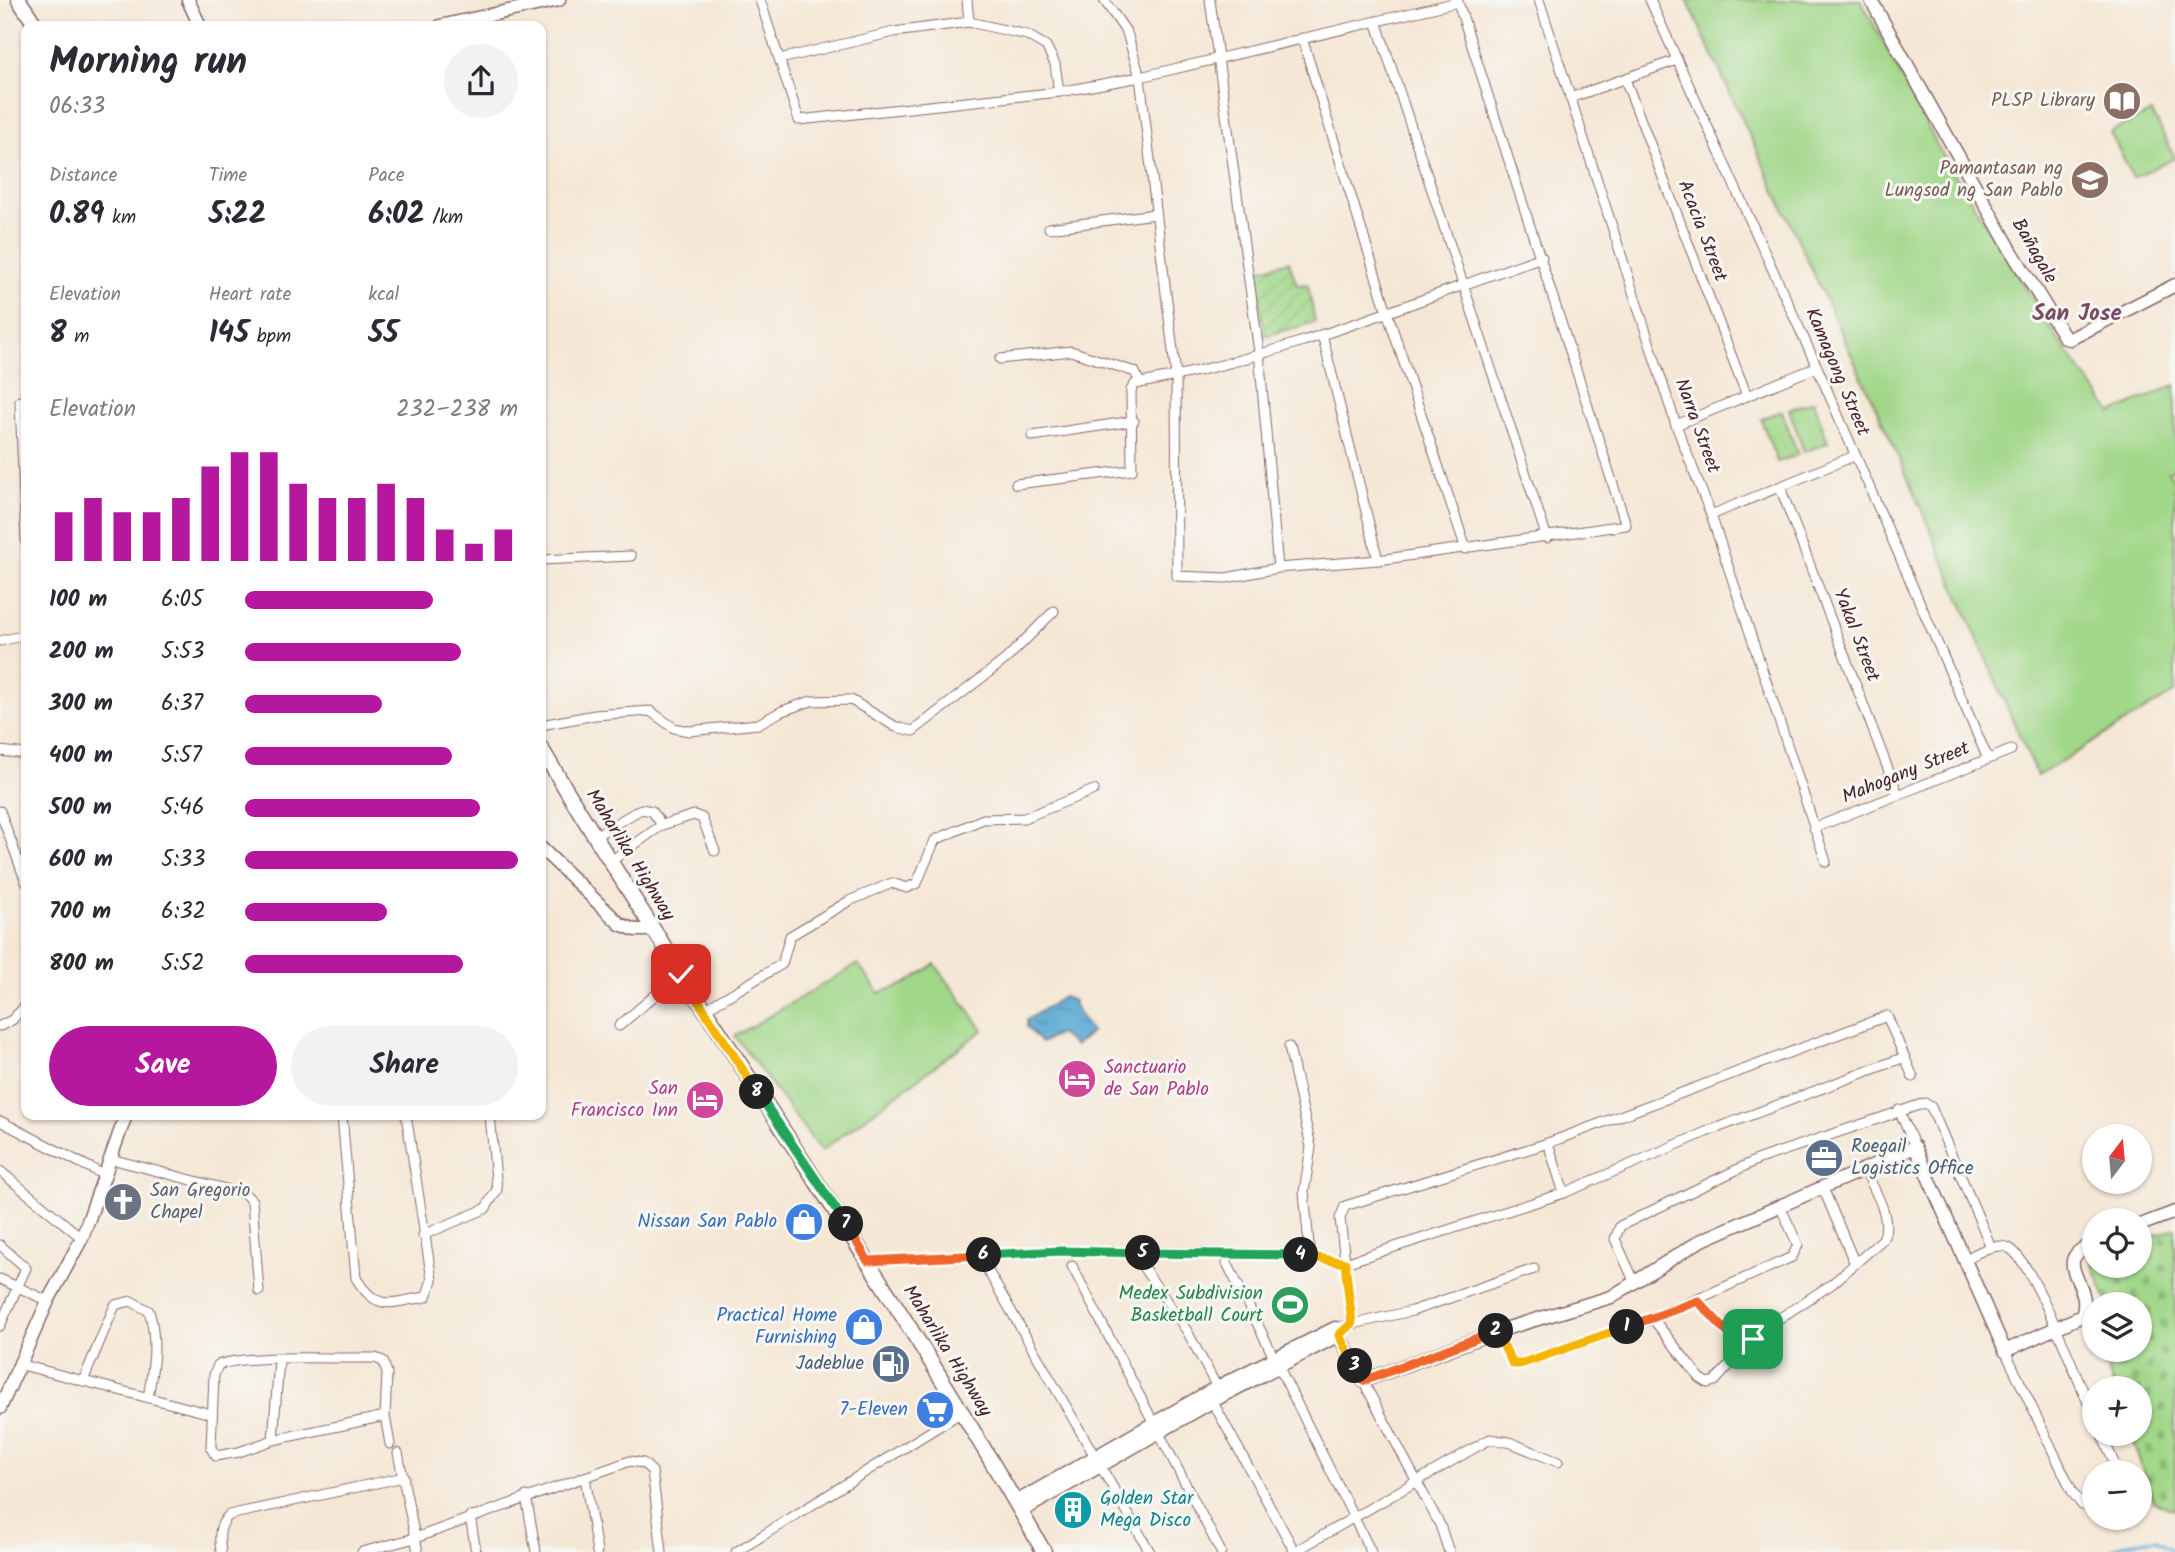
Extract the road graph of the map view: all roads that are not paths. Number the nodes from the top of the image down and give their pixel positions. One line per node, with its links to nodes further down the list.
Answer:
1 (19, 0): 11 (main road)
2 (188, 0): 12 (street)
3 (559, 0): 13 (street)
4 (760, 0): 18 (street)
5 (967, 0): 15 (street)
6 (1104, 0): 20 (street)
7 (1209, 0): 17 (street)
8 (1539, 0): 23 (street, Narra Street)
9 (1650, 0): 19 (street, Kamagong Street)
10 (1871, 0): 28 (street, Bañagale)
11 (33, 21)
12 (198, 21)
13 (463, 21)
14 (1376, 21): 16 (street); 26 (street); 27 (street)
15 (969, 22): 18 (street); 22 (street)
16 (1302, 38): 17 (street); 29 (street)
17 (1220, 58): 20 (street); 31 (street)
18 (780, 59): 22 (street)
19 (1677, 60): 21 (street); 33 (street, Kamagong Street)
20 (1140, 77): 22 (street); 24 (street)
21 (1625, 79): 23 (street); 36 (street, Acacia Street)
22 (1059, 92)
23 (1570, 98): 38 (street, Narra Street)
24 (1155, 214): 25 (street); 34 (street)
25 (1049, 228)
26 (1542, 257): 27 (street); 44 (street)
27 (1464, 284): 29 (street); 44 (street)
28 (2175, 285)
29 (1387, 312): 30 (street); 45 (street)
30 (1322, 334): 31 (street); 48 (street)
31 (1259, 352): 34 (street); 49 (street)
32 (1000, 359): 35 (street)
33 (1817, 367): 36 (street); 40 (street, Kamagong Street)
34 (1176, 376): 35 (street); 49 (street)
35 (1140, 383): 37 (street)
36 (1747, 396): 38 (street)
37 (1134, 421): 39 (street); 41 (street)
38 (1676, 425): 43 (street, Narra Street)
39 (1032, 436)
40 (1854, 456): 42 (street); 58 (street, Kamagong Street)
41 (1016, 484)
42 (1780, 487): 43 (street); 60 (street, Yakal Street)
43 (1711, 515): 63 (street, Narra Street)
44 (1548, 538): 45 (street)
45 (1466, 549): 48 (street)
46 (631, 556): 47 (street)
47 (546, 560)
48 (1378, 560): 49 (street)
49 (1278, 568)
50 (1054, 611): 53 (street)
51 (21, 636): 52 (street)
52 (0, 641)
53 (546, 724)
54 (2011, 750): 58 (street, Mahogany Street)
55 (0, 751): 56 (street)
56 (21, 753)
57 (546, 756): 64 (main road, Maharlika Highway)
58 (1988, 759): 60 (street, Mahogany Street)
59 (1094, 790): 73 (street)
60 (1898, 795): 63 (street, Mahogany Street)
61 (0, 811): 69 (street)
62 (662, 825): 64 (street); 65 (street); 67 (street)
63 (1814, 828): 68 (street, Narra Street)
64 (595, 836): 67 (main road, Maharlika Highway)
65 (715, 851)
66 (546, 853): 70 (street)
67 (611, 861): 70 (main road, Maharlika Highway)
68 (1826, 862)
69 (21, 868)
70 (653, 930): 71 (main road, Maharlika Highway)
71 (681, 974): 73 (main road, Maharlika Highway); 75 (street)
72 (21, 1010): 74 (street)
73 (704, 1010): 103 (main road, Maharlika Highway)
74 (0, 1026)
75 (619, 1026)
76 (1289, 1047): 101 (street)
77 (1905, 1057): 78 (street); 85 (street); 92 (street)
78 (1913, 1077)
79 (1899, 1110): 86 (street); 99 (street); 112 (street)
80 (124, 1120): 87 (street)
81 (342, 1120): 96 (street)
82 (407, 1120): 96 (street)
83 (490, 1120): 96 (street)
84 (0, 1121): 90 (street)
85 (1548, 1143): 92 (street); 105 (street)
86 (1915, 1147): 88 (street); 102 (street)
87 (111, 1159): 90 (street); 114 (street)
88 (1866, 1170): 91 (street); 106 (street)
89 (0, 1171): 97 (street)
90 (104, 1175): 97 (street)
91 (1823, 1188): 93 (street); 106 (street)
92 (1564, 1193): 105 (street)
93 (1780, 1206): 112 (street); 116 (street)
94 (2175, 1212): 95 (street)
95 (2152, 1221)
96 (423, 1235)
97 (82, 1238): 115 (street)
98 (0, 1245): 113 (street)
99 (1991, 1247): 102 (street); 120 (street)
100 (2082, 1248): 120 (street)
101 (1310, 1255): 103 (street); 105 (street)
102 (1964, 1260): 123 (street)
103 (868, 1261): 133 (main road, Maharlika Highway)
104 (1227, 1263): 125 (street)
105 (1345, 1263): 119 (street)
106 (1855, 1264): 122 (street)
107 (1072, 1266): 136 (street)
108 (1143, 1267): 130 (street)
109 (1534, 1269): 119 (street)
110 (988, 1271): 140 (street)
111 (0, 1279): 113 (street)
112 (1634, 1283): 121 (street)
113 (19, 1288): 115 (street); 118 (street)
114 (259, 1291)
115 (48, 1301): 126 (street)
116 (1698, 1301): 117 (street); 122 (street)
117 (1653, 1319): 121 (street); 122 (street)
118 (0, 1326)
119 (1343, 1328): 125 (street); 128 (street)
120 (2055, 1330): 123 (street); 129 (street)
121 (1498, 1331): 128 (street)
122 (1745, 1351)
123 (2005, 1351): 146 (street)
124 (279, 1360): 134 (street); 135 (street); 137 (street)
125 (1278, 1361): 130 (street); 149 (street)
126 (22, 1365): 127 (street); 132 (street)
127 (83, 1381): 131 (street); 131 (street)
128 (1363, 1381): 144 (street)
129 (2082, 1390)
130 (1215, 1395): 136 (street); 162 (street)
131 (148, 1398): 134 (street)
132 (0, 1408)
133 (962, 1412): 147 (main road, Maharlika Highway); 151 (street)
134 (211, 1414): 137 (street)
135 (385, 1416): 137 (street); 138 (street)
136 (1156, 1429): 140 (street); 161 (street)
137 (273, 1440)
138 (390, 1444)
139 (398, 1453): 142 (street)
140 (1100, 1462): 147 (street); 160 (street)
141 (1558, 1462): 144 (street)
142 (404, 1477): 150 (street); 152 (street)
143 (585, 1477): 145 (street); 157 (street); 158 (street)
144 (1417, 1482): 149 (street); 164 (street)
145 (526, 1496): 148 (street); 156 (street)
146 (2082, 1505)
147 (1019, 1507): 159 (main road, Maharlika Highway)
148 (470, 1516): 150 (street); 155 (street)
149 (1354, 1519): 162 (street); 163 (street)
150 (415, 1538): 153 (street); 154 (street)
151 (734, 1551)
152 (221, 1552)
153 (362, 1552)
154 (418, 1552)
155 (476, 1552)
156 (536, 1552)
157 (597, 1552)
158 (662, 1552)
159 (1044, 1552)
160 (1150, 1552)
161 (1221, 1552)
162 (1294, 1552)
163 (1371, 1552)
164 (1449, 1552)

